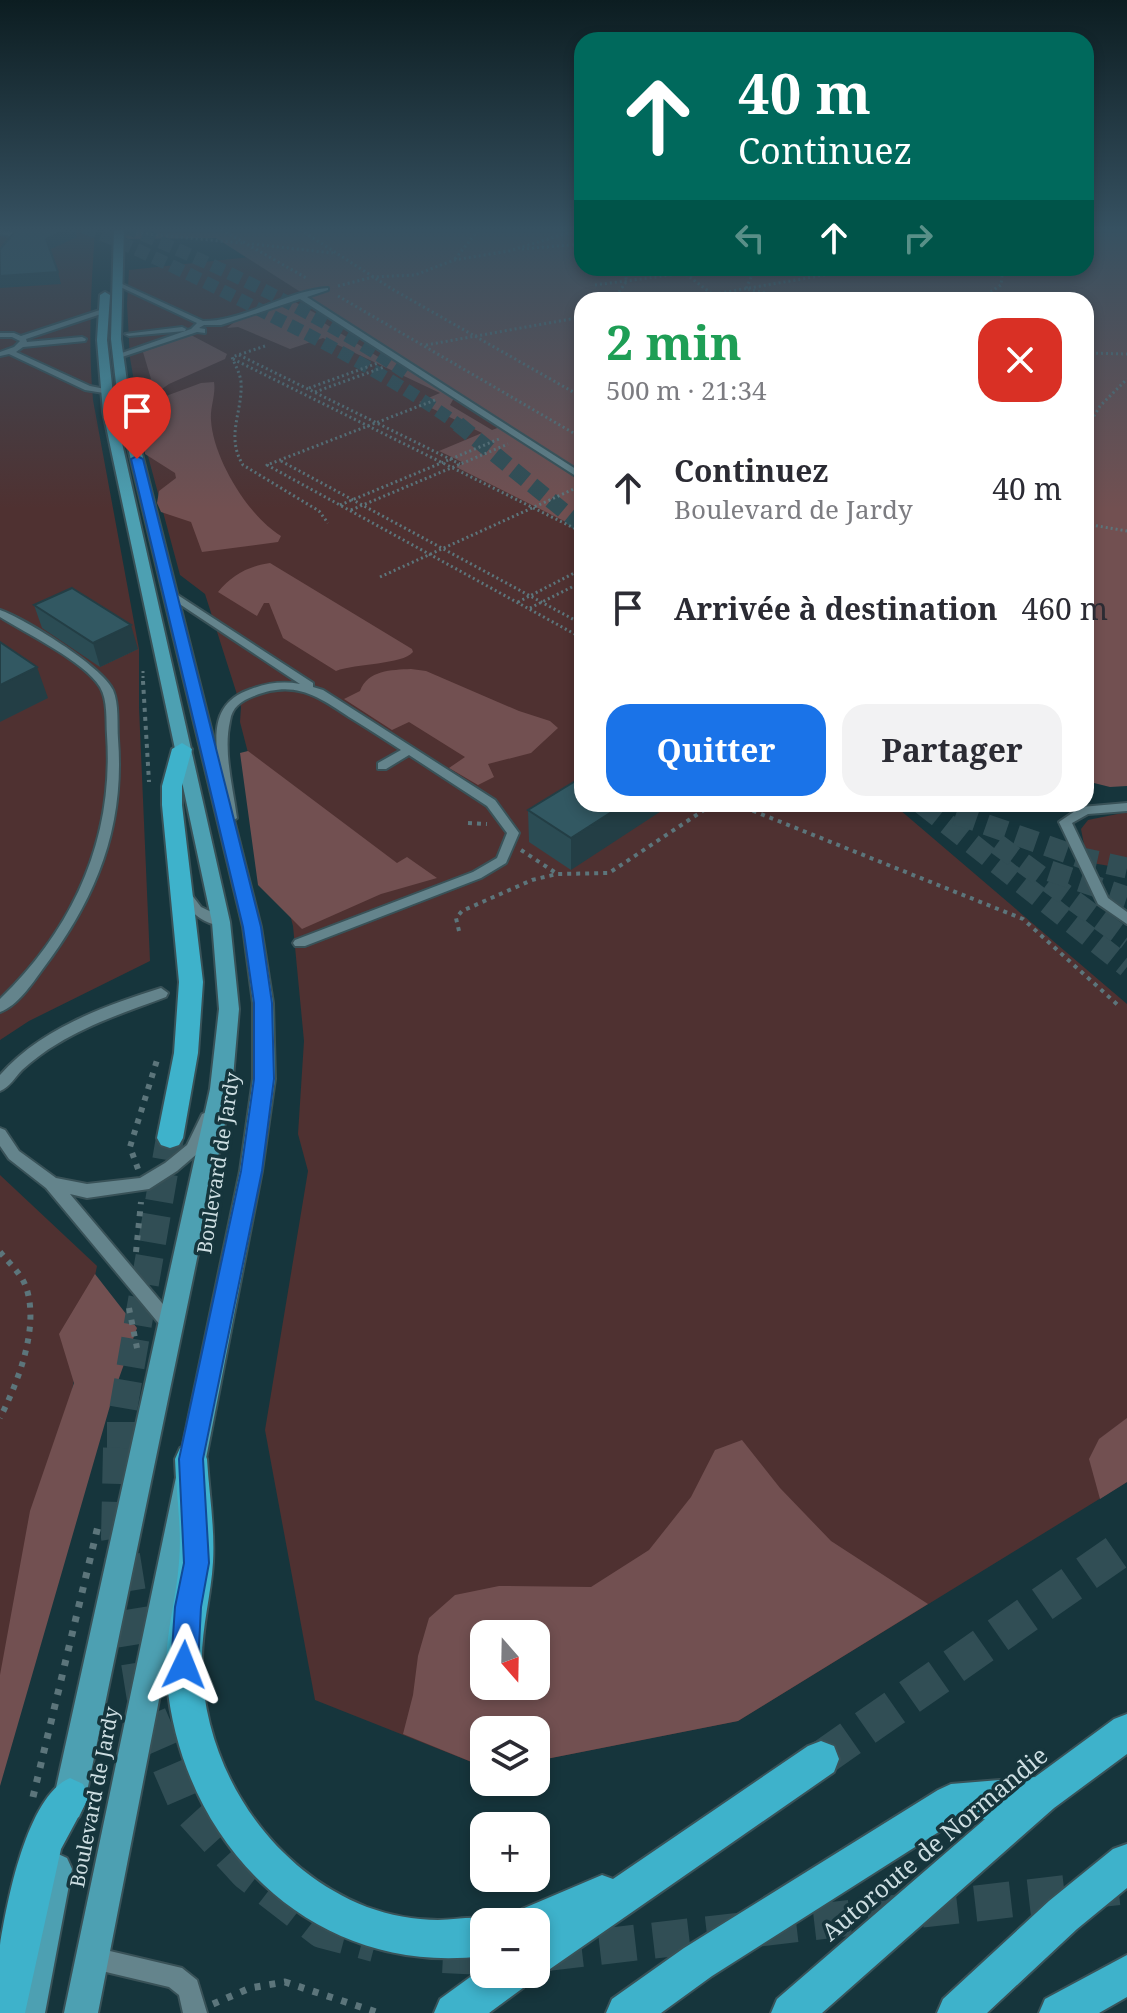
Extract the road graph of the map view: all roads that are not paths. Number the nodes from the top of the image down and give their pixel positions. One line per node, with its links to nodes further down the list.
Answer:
1 (78, 321): 11 (lane)
2 (103, 321): 15 (main road, Boulevard de Jardy)
3 (119, 321): 14 (main road, Boulevard de Jardy)
4 (187, 321): 7 (lane)
5 (224, 321): 7 (lane)
6 (338, 321): 16 (lane)
7 (198, 327): 8 (lane); 14 (lane)
8 (129, 334)
9 (0, 335): 11 (lane)
10 (82, 339): 11 (lane)
11 (22, 341): 12 (lane)
12 (11, 352): 13 (lane); 15 (lane)
13 (0, 354)
14 (119, 357): 17 (main road, Boulevard de Jardy)
15 (107, 392): 20 (main road, Boulevard de Jardy)
16 (574, 472)
17 (170, 593): 19 (lane); 26 (main road, Boulevard de Jardy)
18 (0, 613): 32 (lane)
19 (319, 692): 21 (lane); 26 (lane)
20 (182, 749): 27 (highway); 29 (main road, Boulevard de Jardy)
21 (409, 750): 22 (lane); 30 (lane)
22 (382, 766)
23 (1127, 807): 24 (lane)
24 (1094, 809)
25 (1082, 812): 28 (lane)
26 (235, 859): 39 (main road, Boulevard de Jardy)
27 (183, 893): 29 (lane); 36 (highway)
28 (1127, 919)
29 (221, 922): 34 (main road, Boulevard de Jardy)
30 (300, 943)
31 (161, 993): 33 (lane)
32 (0, 1007)
33 (1, 1083)
34 (221, 1089): 37 (lane); 38 (main road, Boulevard de Jardy)
35 (0, 1134): 37 (lane)
36 (170, 1138)
37 (52, 1183): 38 (lane)
38 (173, 1327): 43 (main road, Boulevard de Jardy)
39 (191, 1459): 47 (highway); 49 (main road, Boulevard de Jardy)
40 (1127, 1732): 42 (highway, Autoroute de Normandie)
41 (821, 1759): 44 (highway)
42 (1041, 1795): 57 (highway); 58 (highway, Autoroute de Normandie)
43 (70, 1797): 53 (highway); 54 (main road, Boulevard de Jardy)
44 (689, 1848): 46 (highway); 48 (highway)
45 (1127, 1863): 59 (highway)
46 (550, 1917)
47 (470, 1937)
48 (550, 1945)
49 (93, 1959): 52 (lane); 55 (main road, Boulevard de Jardy)
50 (1127, 1975): 60 (highway)
51 (489, 1988): 56 (highway)
52 (195, 2012)
53 (5, 2013)
54 (28, 2013)
55 (81, 2013)
56 (454, 2013)
57 (626, 2013)
58 (791, 2013)
59 (957, 2013)
60 (1059, 2013)

